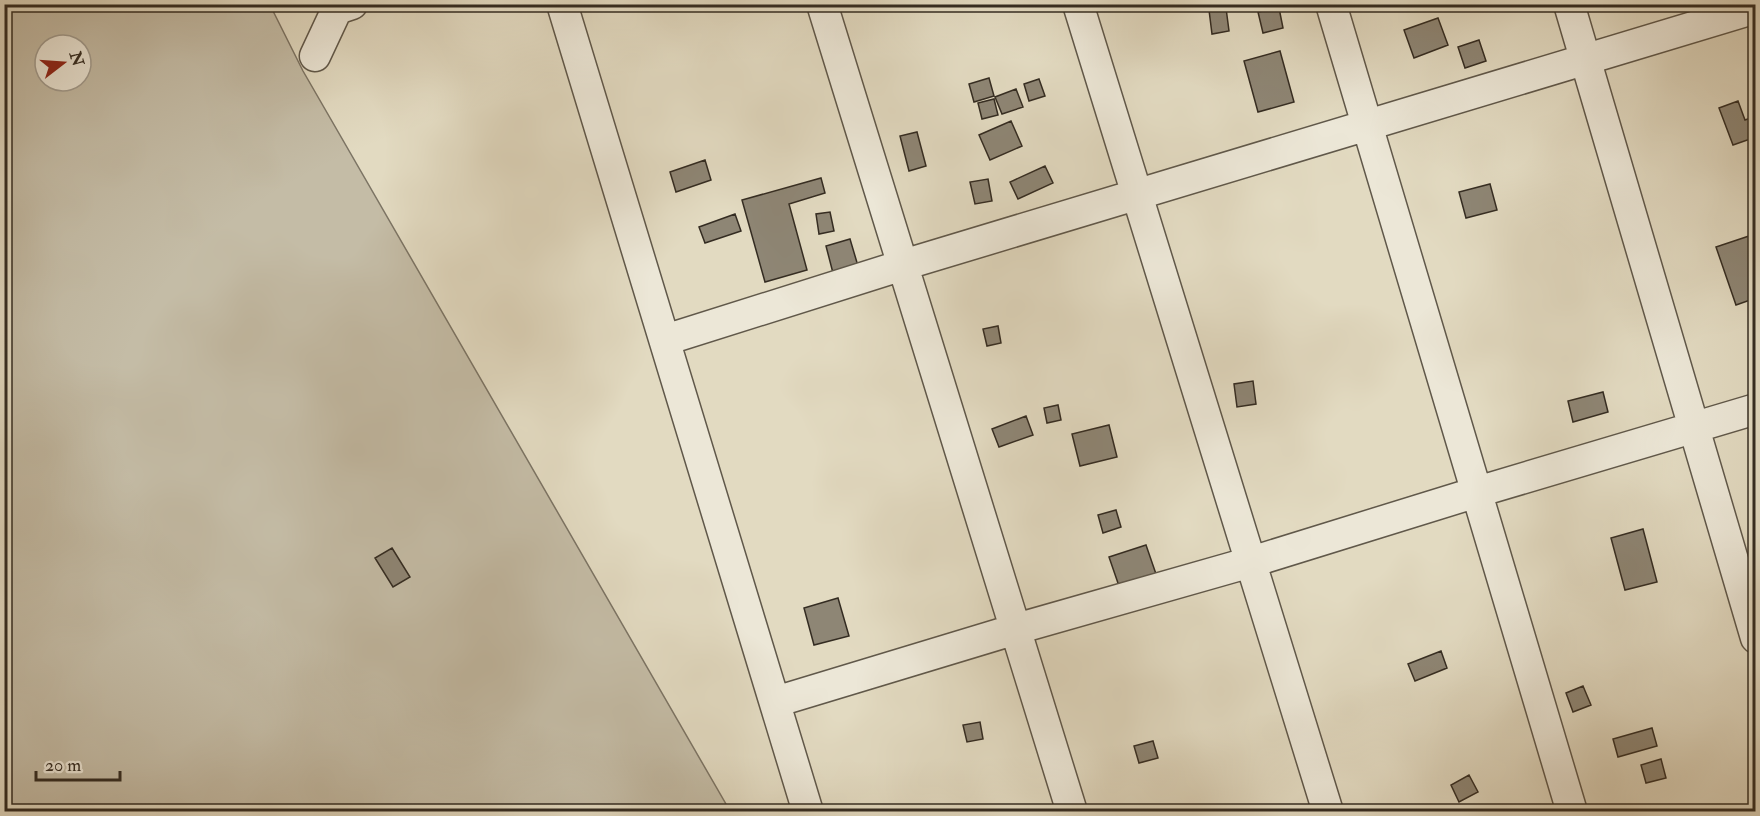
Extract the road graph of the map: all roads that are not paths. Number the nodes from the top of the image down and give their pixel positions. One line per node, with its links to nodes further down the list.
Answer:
1 (562, 4): 13 (street)
2 (822, 4): 12 (street)
3 (1078, 4): 11 (street)
4 (1331, 4): 10 (street)
5 (1569, 4): 9 (street)
6 (342, 6): 8 (street)
7 (1755, 8): 9 (street)
8 (315, 56)
9 (1585, 60): 10 (street); 15 (street)
10 (1367, 127): 11 (street); 16 (street)
11 (1137, 196): 12 (street); 17 (street)
12 (903, 265): 13 (street); 18 (street)
13 (665, 340): 20 (street)
14 (1755, 410): 15 (street)
15 (1694, 428): 16 (street); 19 (street)
16 (1477, 492): 17 (street); 24 (street)
17 (1251, 562): 18 (street); 23 (street)
18 (1016, 629): 20 (street); 22 (street)
19 (1755, 638)
20 (775, 702): 21 (street)
21 (808, 812)
22 (1072, 812)
23 (1328, 812)
24 (1572, 812)

